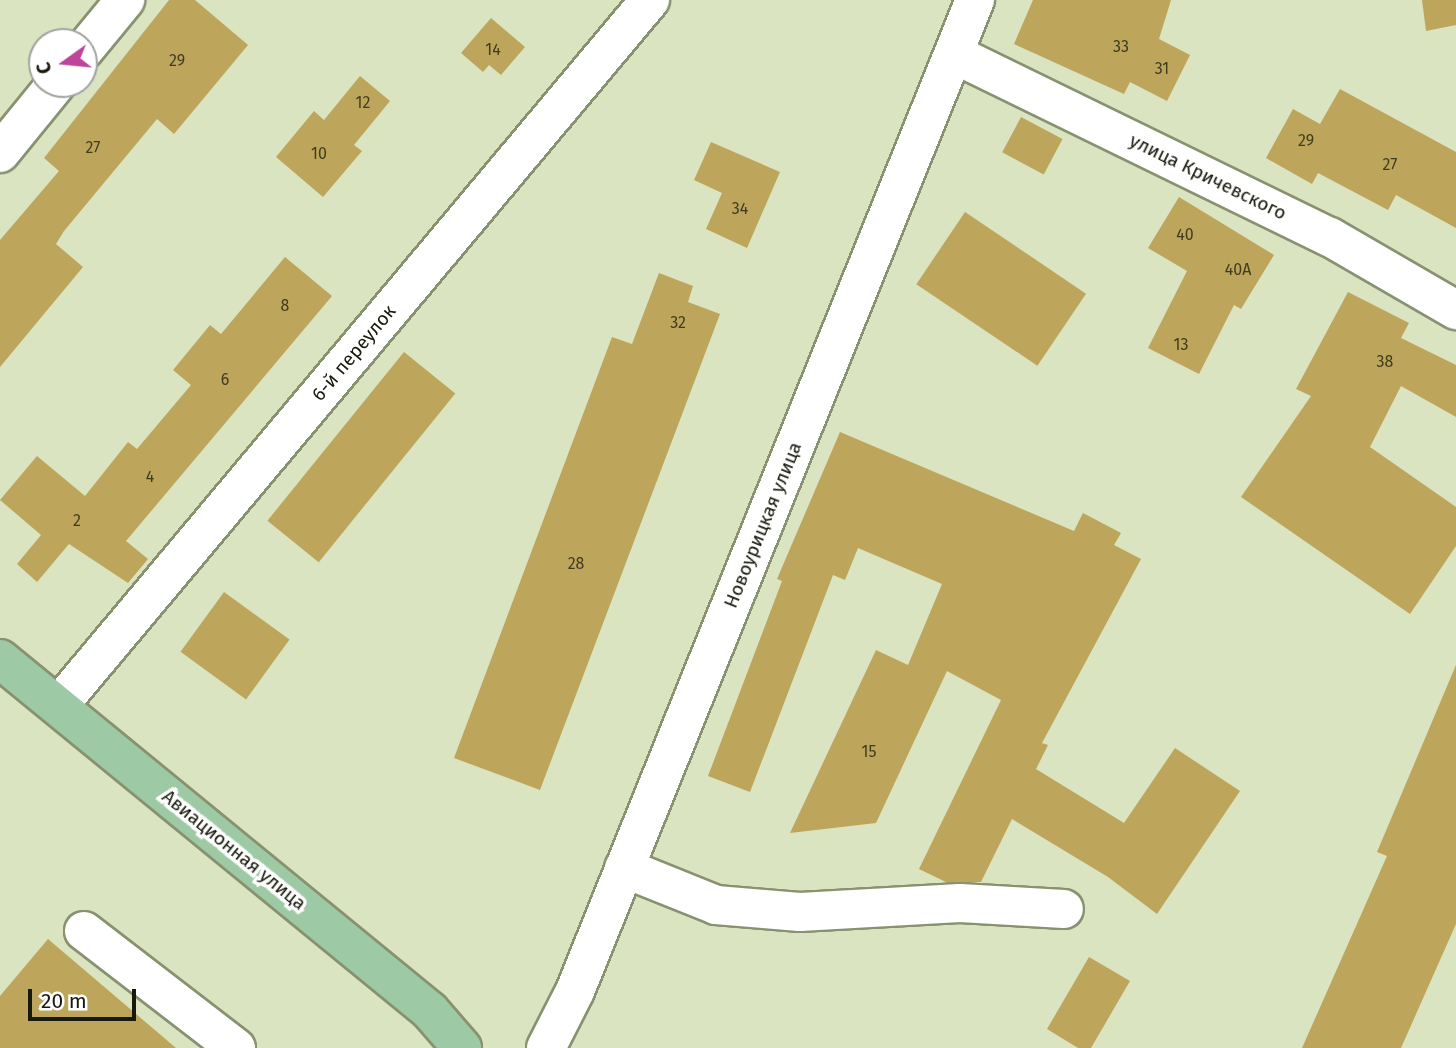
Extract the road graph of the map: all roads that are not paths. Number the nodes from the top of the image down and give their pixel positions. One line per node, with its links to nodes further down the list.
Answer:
1 (125, 0): 4 (street)
2 (650, 0): 10 (street, 6-й переулок)
3 (975, 0): 5 (street, Новоурицкая улица)
4 (98, 33)
5 (954, 54): 8 (street, улица Кричевского); 11 (street, Новоурицкая улица)
6 (45, 98): 7 (street)
7 (0, 153)
8 (1456, 310)
9 (0, 659): 10 (main road, Авиационная улица)
10 (59, 705): 15 (main road, Авиационная улица)
11 (624, 868): 12 (street); 16 (street, Новоурицкая улица)
12 (1064, 909)
13 (84, 931): 14 (street)
14 (236, 1048)
15 (462, 1048)
16 (546, 1048)

